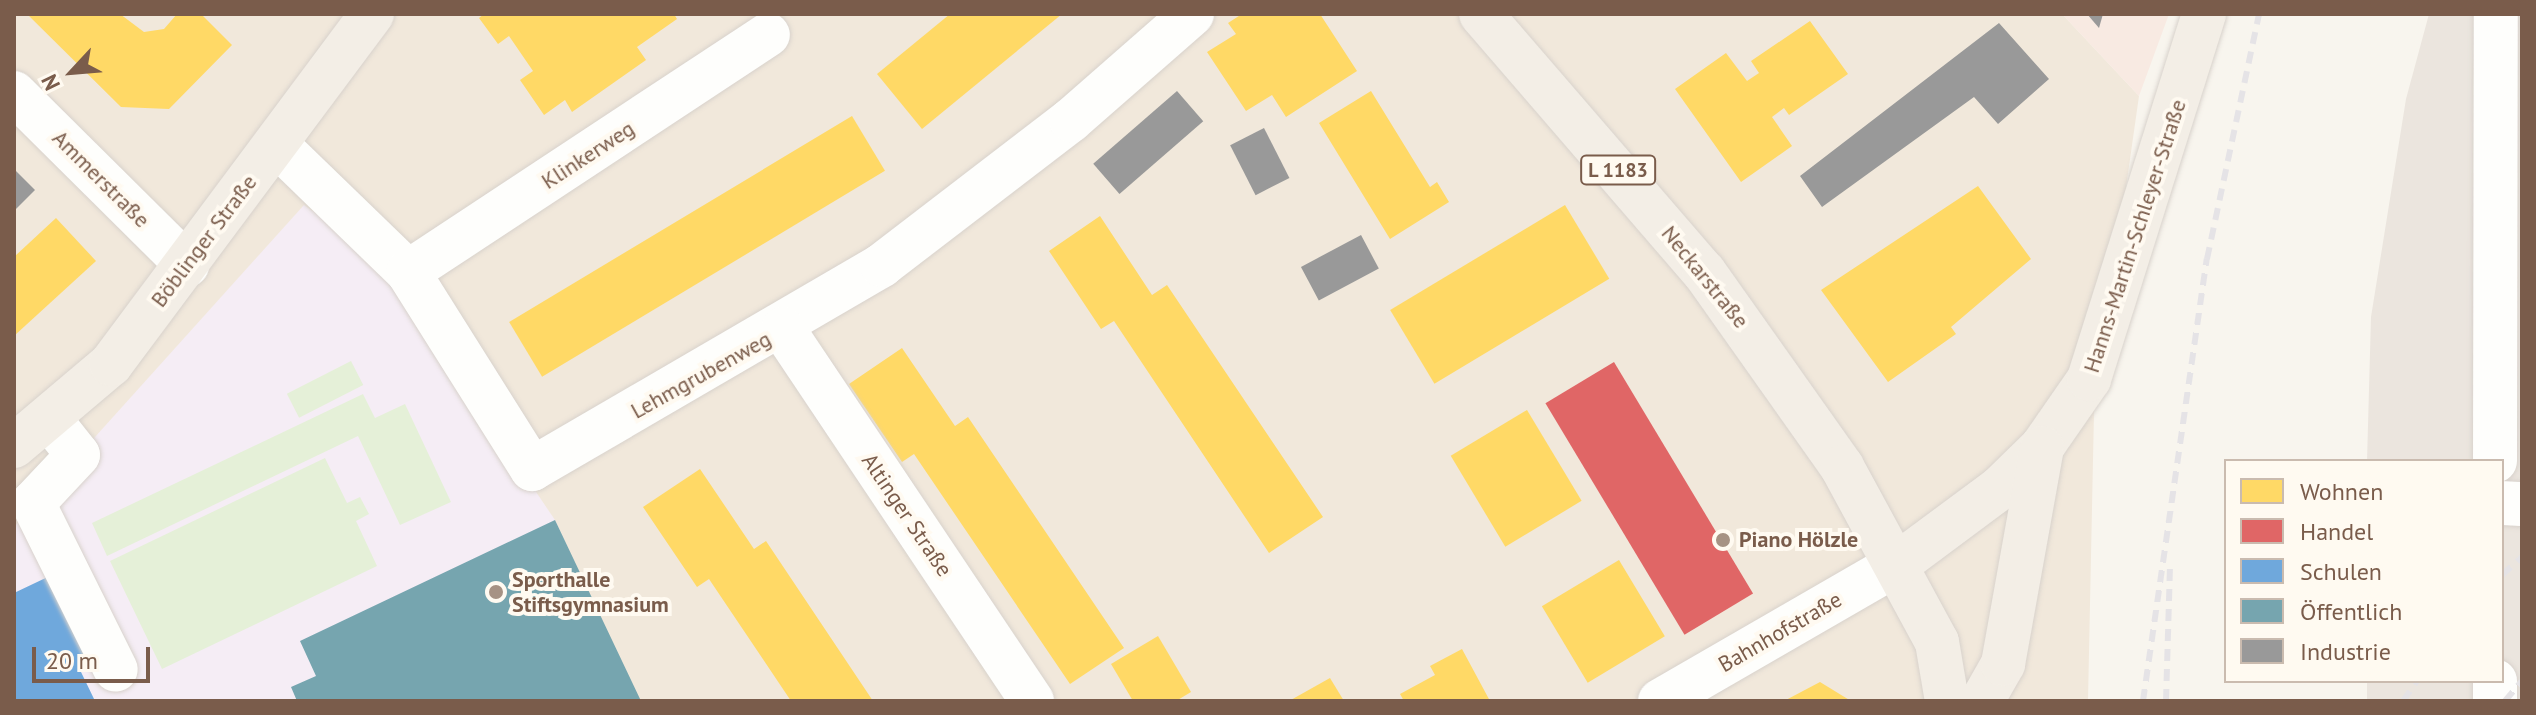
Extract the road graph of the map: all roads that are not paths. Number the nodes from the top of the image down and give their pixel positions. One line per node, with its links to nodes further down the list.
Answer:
1 (372, 14): 8 (main road, Böblinger Straße)
2 (1192, 14): 11 (street, Lehmgrubenweg)
3 (1481, 14): 16 (main road, Neckarstraße / L 1183)
4 (2204, 14): 14 (main road, Hanns-Martin-Schleyer-Straße)
5 (2496, 14): 15 (street)
6 (768, 35): 10 (street, Klinkerweg)
7 (14, 93): 9 (street, Ammerstraße)
8 (276, 144): 9 (main road, Böblinger Straße); 10 (street, Lehmgrubenweg)
9 (187, 265): 12 (main road, Böblinger Straße)
10 (408, 272): 11 (street, Lehmgrubenweg)
11 (783, 329): 18 (street, Altinger Straße)
12 (51, 421): 13 (main road, Böblinger Straße); 17 (street)
13 (14, 446)
14 (2042, 447): 16 (main road, Hanns-Martin-Schleyer-Straße); 21 (main road, Hanns-Martin-Schleyer-Straße)
15 (2495, 459)
16 (1899, 563): 19 (street, Bahnhofstraße); 20 (main road, L 1183)
17 (116, 670)
18 (1032, 701)
19 (1660, 701)
20 (1947, 701)
21 (1982, 701)

